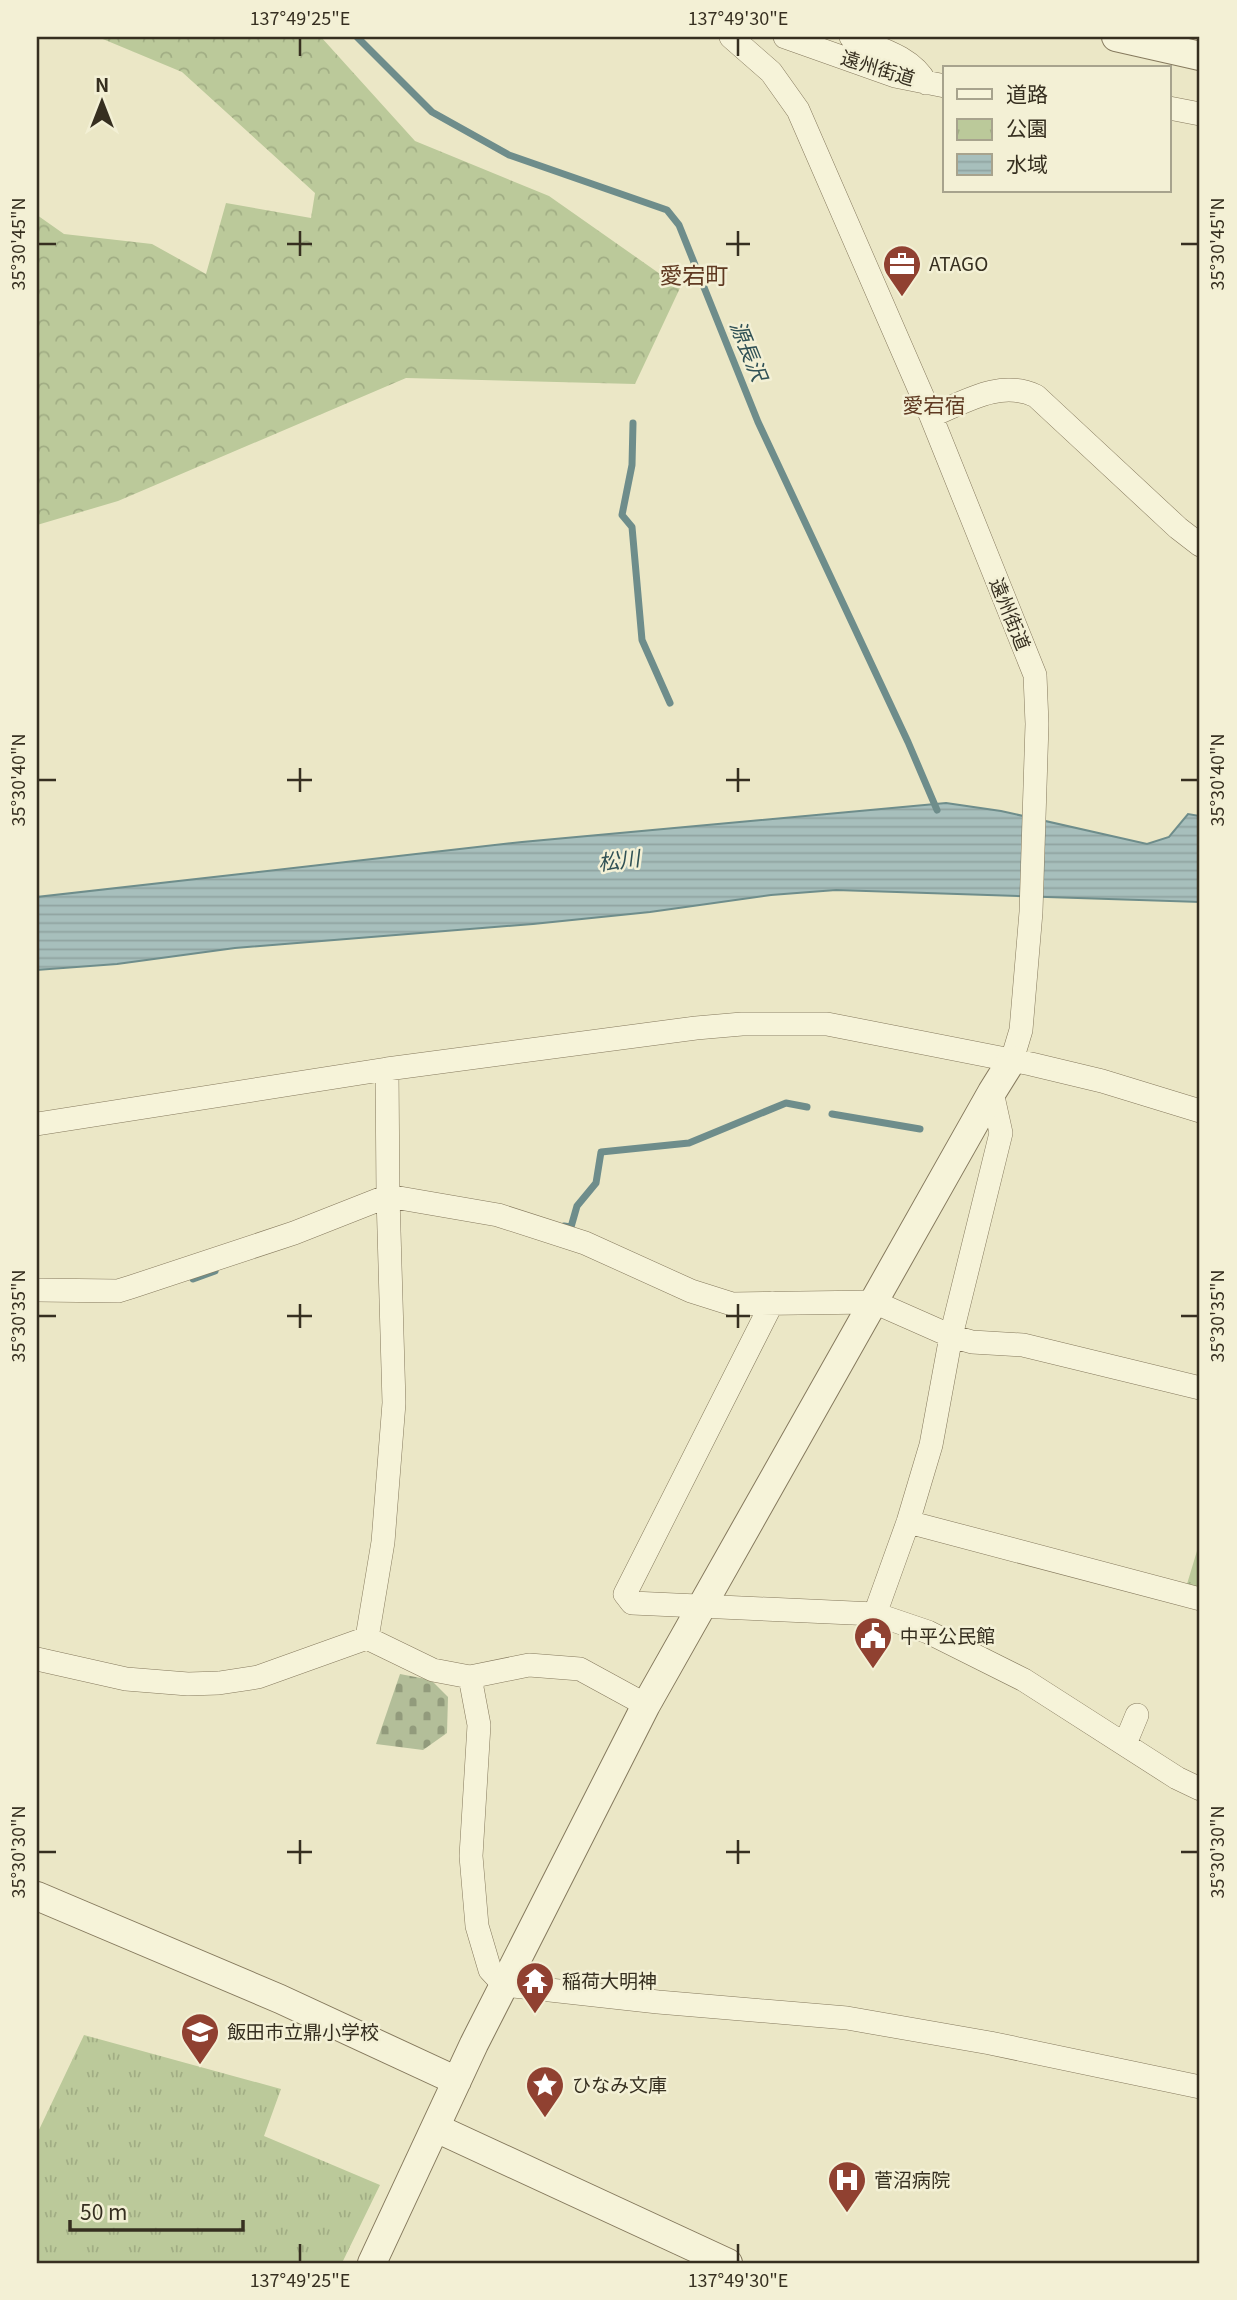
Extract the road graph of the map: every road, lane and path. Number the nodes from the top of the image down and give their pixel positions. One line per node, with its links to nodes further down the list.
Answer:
1 (731, 37): 9 (street, 遠州街道)
2 (785, 37): 6 (street, 遠州街道)
3 (851, 37): 6 (street, 遠州街道)
4 (1116, 37): 5 (street)
5 (1200, 56)
6 (935, 84)
7 (1170, 108): 8 (street)
8 (1200, 114)
9 (931, 416): 10 (street); 11 (street, 遠州街道)
10 (1200, 545)
11 (1012, 1060): 12 (street); 13 (street); 14 (street)
12 (387, 1069): 15 (street); 16 (street)
13 (992, 1092): 18 (street); 20 (street)
14 (1200, 1111)
15 (37, 1124)
16 (388, 1196): 17 (street); 19 (street); 26 (street)
17 (37, 1290)
18 (874, 1302): 19 (street); 20 (street); 24 (street)
19 (772, 1303): 24 (street)
20 (951, 1336): 21 (street); 22 (street)
21 (1200, 1388)
22 (908, 1522): 23 (street); 25 (street)
23 (1200, 1598)
24 (699, 1608): 25 (street); 29 (street)
25 (874, 1614): 31 (street)
26 (367, 1638): 27 (street); 28 (street)
27 (37, 1659)
28 (470, 1677): 29 (street); 34 (street)
29 (646, 1705): 34 (street)
30 (1137, 1715): 31 (street)
31 (1125, 1744): 32 (street)
32 (1200, 1789)
33 (37, 1896): 35 (street)
34 (504, 1985): 35 (street); 36 (street)
35 (457, 2081): 37 (street)
36 (1200, 2087)
37 (436, 2128): 38 (street); 39 (street)
38 (372, 2263)
39 (729, 2263)

